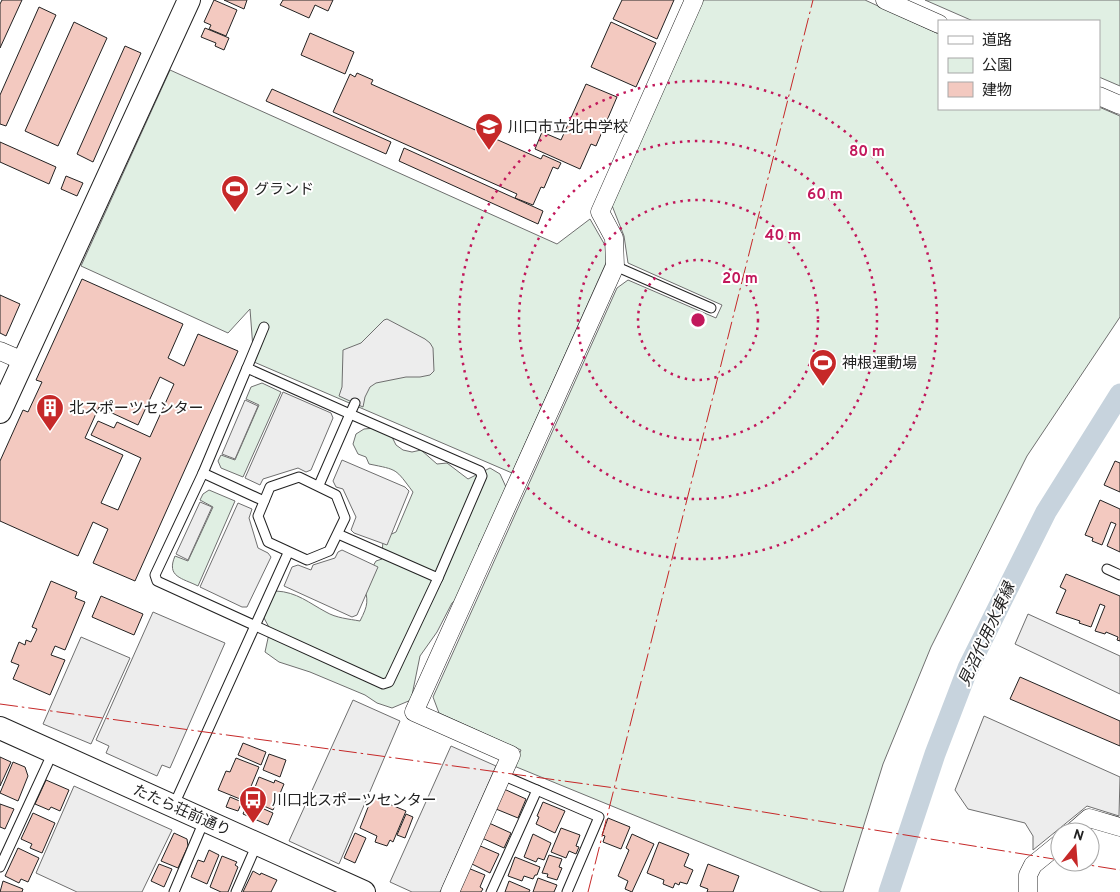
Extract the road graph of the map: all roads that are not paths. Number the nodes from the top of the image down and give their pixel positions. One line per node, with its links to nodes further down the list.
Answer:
1 (188, 0): 11 (street)
2 (694, 0): 7 (street)
3 (885, 0): 4 (street)
4 (938, 24)
5 (1100, 96): 6 (street)
6 (1120, 105)
7 (615, 266): 8 (lane); 27 (street)
8 (712, 308)
9 (264, 327): 12 (lane)
10 (0, 350): 11 (street)
11 (23, 361): 14 (street)
12 (247, 368): 15 (lane); 16 (lane)
13 (355, 403): 15 (lane)
14 (0, 412)
15 (350, 414): 17 (lane); 23 (lane)
16 (203, 473): 18 (lane); 24 (lane)
17 (319, 485): 18 (lane); 19 (lane)
18 (264, 501): 20 (lane)
19 (338, 534): 20 (lane); 23 (lane)
20 (288, 553): 24 (lane)
21 (1108, 569): 22 (lane)
22 (1120, 575)
23 (438, 578): 24 (lane)
24 (254, 626): 29 (lane)
25 (0, 728): 26 (street, たたら荘前通り)
26 (53, 752): 29 (street, たたら荘前通り); 35 (lane)
27 (502, 775): 28 (lane); 39 (street)
28 (537, 790): 40 (lane); 41 (lane)
29 (173, 807): 30 (street, たたら荘前通り)
30 (204, 821): 33 (street, たたら荘前通り); 37 (lane)
31 (1084, 822): 32 (street)
32 (1120, 827)
33 (257, 844): 36 (street, たたら荘前通り); 38 (lane)
34 (1050, 851): 42 (street)
35 (0, 867)
36 (360, 891)
37 (174, 892)
38 (236, 892)
39 (450, 892)
40 (491, 892)
41 (567, 892)
42 (1028, 892)

